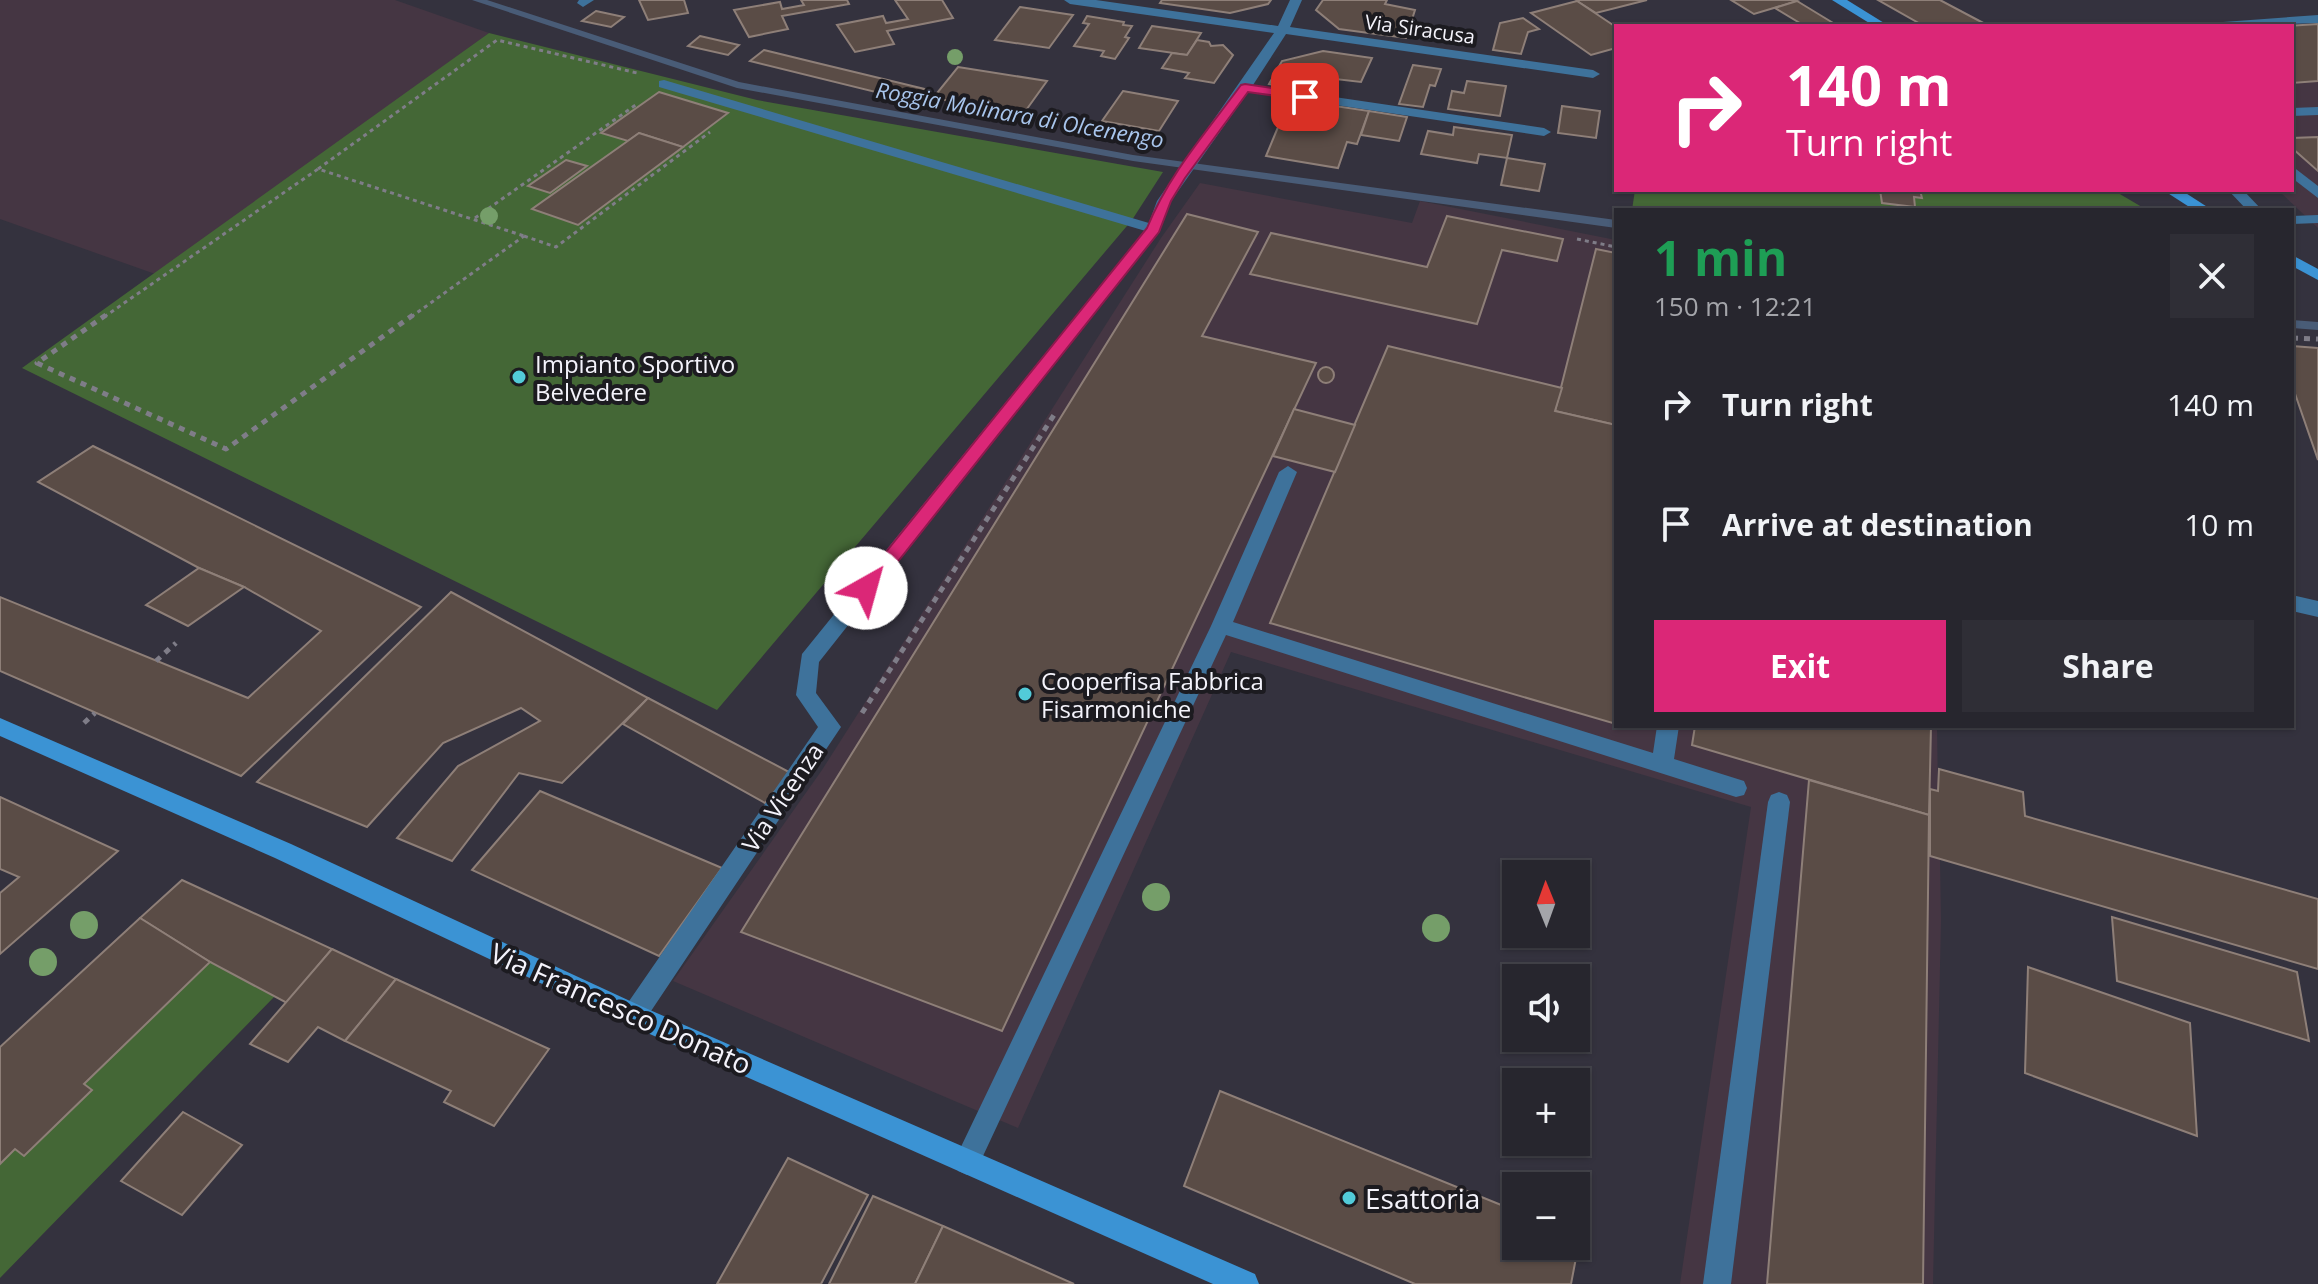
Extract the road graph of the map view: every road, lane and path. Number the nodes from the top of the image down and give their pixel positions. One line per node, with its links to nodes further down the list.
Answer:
1 (1070, 0): 4 (street, Via Siracusa)
2 (1296, 0): 8 (street, Via Vicenza)
3 (1838, 0): 6 (street)
4 (1150, 6): 8 (street, Via Siracusa)
5 (2318, 19): 7 (street)
6 (1879, 24)
7 (2250, 24)
8 (1283, 29): 9 (street, Via Siracusa); 11 (street, Via Vicenza)
9 (1593, 74)
10 (664, 84): 12 (street); 16 (path); 23 (path)
11 (1245, 88): 15 (street); 26 (street, Via Vicenza)
12 (743, 107): 26 (street); 27 (path)
13 (2318, 111): 14 (street)
14 (2294, 112)
15 (1544, 132)
16 (318, 169): 23 (path); 27 (path)
17 (2294, 172): 20 (street)
18 (2174, 192): 21 (street)
19 (2237, 192): 22 (street)
20 (2318, 194)
21 (2202, 208)
22 (2253, 208)
23 (474, 219): 27 (path)
24 (2318, 219): 25 (street)
25 (2294, 220)
26 (1154, 229): 49 (street, Via Vicenza)
27 (524, 236)
28 (1577, 239): 29 (path)
29 (1614, 247)
30 (2294, 261): 31 (street)
31 (2318, 275)
32 (2294, 338): 33 (path)
33 (2318, 339)
34 (1056, 411): 42 (path)
35 (1288, 472): 38 (street)
36 (2294, 603): 37 (street)
37 (2318, 609)
38 (1221, 626): 46 (street); 50 (street)
39 (176, 643): 40 (path)
40 (156, 661)
41 (95, 713): 43 (path)
42 (860, 717)
43 (84, 723)
44 (0, 727): 49 (street, Via Francesco Donato)
45 (1668, 728): 46 (street)
46 (1662, 765): 47 (street)
47 (1736, 788)
48 (1779, 802): 52 (street)
49 (634, 1015): 50 (street, Via Francesco Donato)
50 (967, 1162): 51 (street, Via Francesco Donato)
51 (1245, 1284)
52 (1717, 1284)

